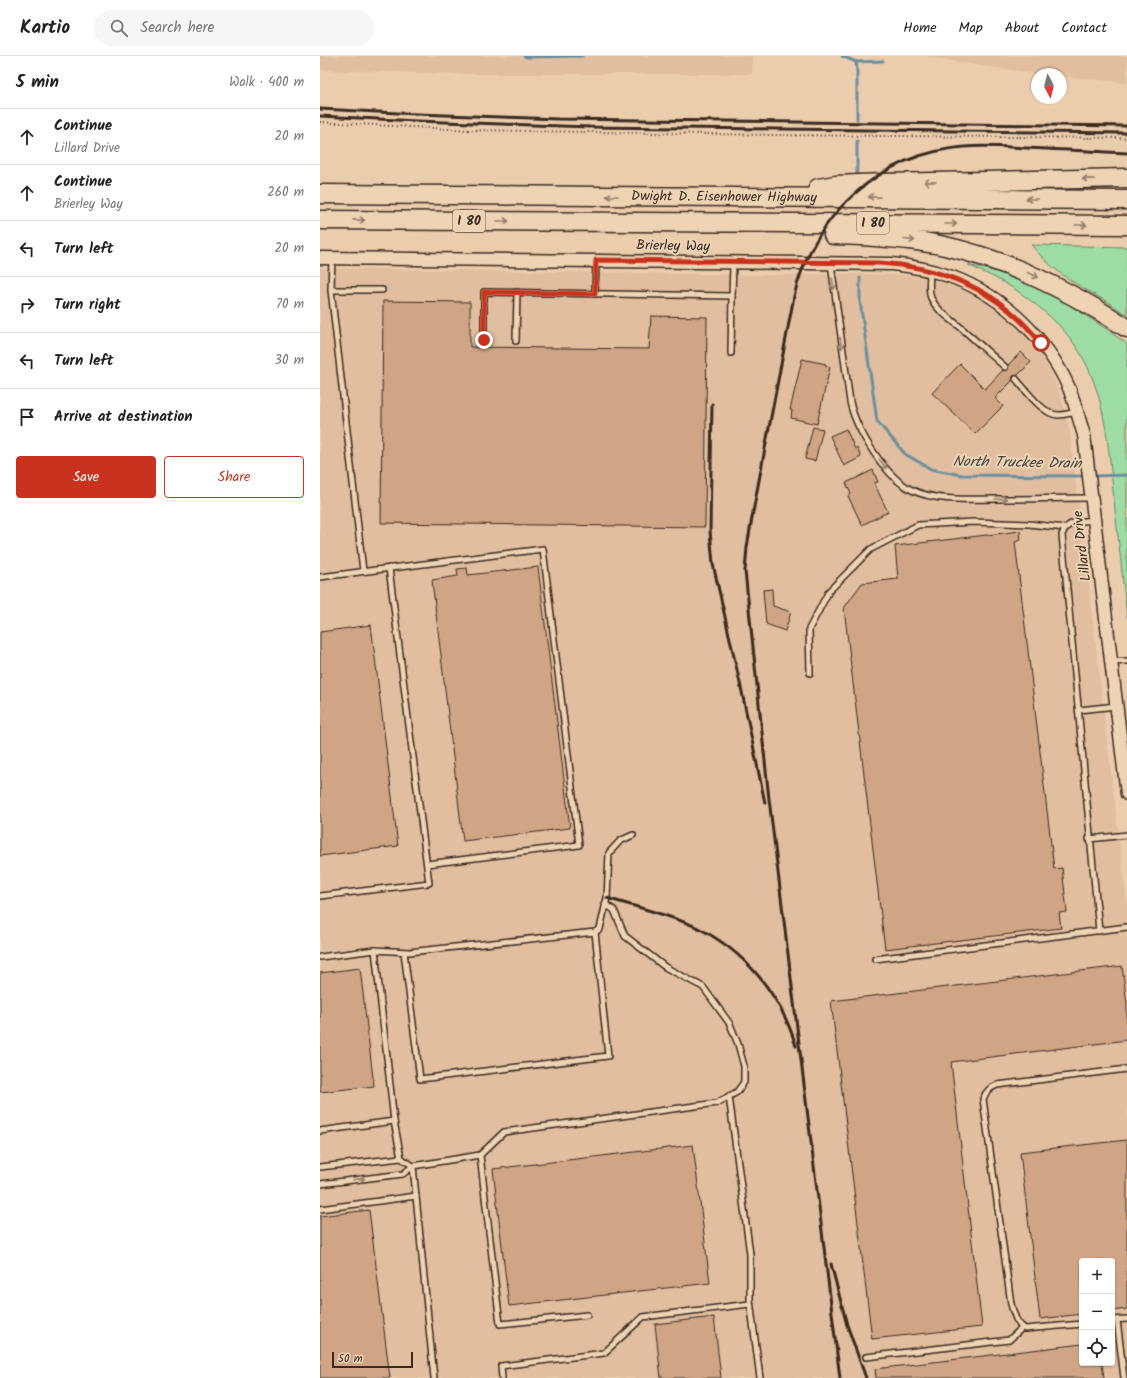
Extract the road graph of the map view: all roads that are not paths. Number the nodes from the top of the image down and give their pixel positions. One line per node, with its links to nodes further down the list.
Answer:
1 (1127, 178): 5 (highway, one-way to 5)
2 (320, 184): 4 (highway)
3 (320, 194): 4 (highway, Dwight D. Eisenhower Highway / I 80)
4 (509, 196): 5 (highway, Dwight D. Eisenhower Highway / I 80, one-way to 4)
5 (777, 196): 6 (highway, Dwight D. Eisenhower Highway / I 80, one-way to 5)
6 (1127, 200)
7 (320, 220): 8 (highway, Dwight D. Eisenhower Highway / I 80, one-way to 8)
8 (618, 221): 9 (highway, Dwight D. Eisenhower Highway / I 80, one-way to 9); 21 (highway, one-way to 21)
9 (1127, 225)
10 (326, 258): 11 (street, Brierley Way); 15 (lane)
11 (596, 260): 12 (street, Brierley Way); 18 (lane)
12 (733, 262): 13 (street, Brierley Way); 19 (lane)
13 (830, 262): 14 (street, Brierley Way); 28 (lane, one-way to 28)
14 (930, 270): 20 (street, Brierley Way); 25 (lane)
15 (331, 290): 16 (lane); 32 (lane)
16 (382, 290)
17 (517, 292): 18 (lane); 22 (lane); 23 (lane)
18 (595, 294): 19 (lane)
19 (732, 296): 24 (lane)
20 (1014, 314): 27 (street, Lillard Drive)
21 (1127, 328)
22 (484, 340)
23 (516, 340)
24 (731, 353)
25 (1005, 368)
26 (1016, 379): 27 (lane)
27 (1078, 412): 28 (street, Lillard Drive)
28 (1091, 493): 29 (street, Lillard Drive)
29 (1094, 520): 30 (lane); 35 (street, Lillard Drive)
30 (1065, 528): 36 (lane); 38 (lane)
31 (389, 568): 32 (lane); 44 (lane); 44 (lane)
32 (363, 571): 33 (lane)
33 (320, 577)
34 (1127, 661): 35 (lane)
35 (1111, 662): 37 (street, Lillard Drive)
36 (810, 673)
37 (1116, 706): 38 (lane); 39 (street, Lillard Drive)
38 (1079, 710): 43 (lane)
39 (1124, 739): 40 (street, Lillard Drive)
40 (1127, 794)
41 (633, 835): 46 (lane)
42 (1127, 835): 43 (lane)
43 (1089, 839): 48 (lane)
44 (427, 864): 45 (lane)
45 (320, 896)
46 (605, 904): 49 (lane); 55 (lane)
47 (1127, 927): 48 (lane)
48 (1099, 931): 53 (lane)
49 (595, 932): 51 (lane); 51 (lane)
50 (375, 950): 51 (lane); 52 (lane); 56 (lane)
51 (404, 952)
52 (320, 957)
53 (875, 960)
54 (1127, 1069): 71 (lane)
55 (729, 1096): 58 (lane); 65 (lane)
56 (394, 1121): 57 (lane); 59 (lane)
57 (320, 1131)
58 (480, 1155): 60 (lane); 66 (lane)
59 (401, 1158): 60 (lane); 61 (lane)
60 (413, 1166): 62 (lane, one-way to 60); 63 (lane)
61 (320, 1167)
62 (320, 1184)
63 (416, 1196): 64 (lane); 73 (lane)
64 (320, 1208)
65 (750, 1304): 74 (lane); 75 (lane)
66 (586, 1315)
67 (1127, 1319): 68 (lane)
68 (1115, 1320)
69 (1079, 1324): 71 (lane)
70 (1115, 1326): 76 (lane)
71 (1022, 1328): 72 (lane)
72 (866, 1357)
73 (434, 1378)
74 (502, 1378)
75 (760, 1378)
76 (1124, 1378)

